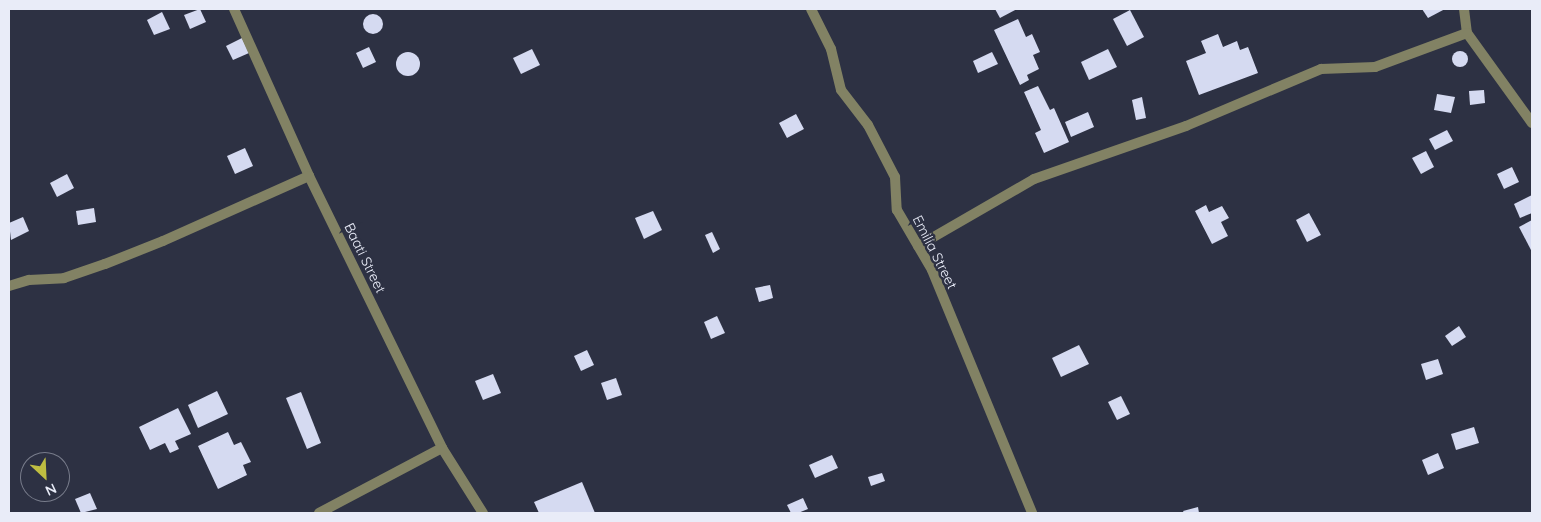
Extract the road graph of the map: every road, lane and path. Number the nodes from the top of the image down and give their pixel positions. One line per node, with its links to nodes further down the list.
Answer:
1 (234, 9): 6 (street, Baati Street)
2 (811, 9): 7 (street, Emilia Street)
3 (1464, 9): 4 (street)
4 (1466, 33): 5 (street); 7 (street)
5 (1532, 123)
6 (309, 176): 8 (street); 9 (street, Baati Street)
7 (918, 246): 12 (street, Emilia Street)
8 (9, 286)
9 (442, 448): 10 (street); 11 (street, Baati Street)
10 (319, 513)
11 (483, 513)
12 (1032, 513)

